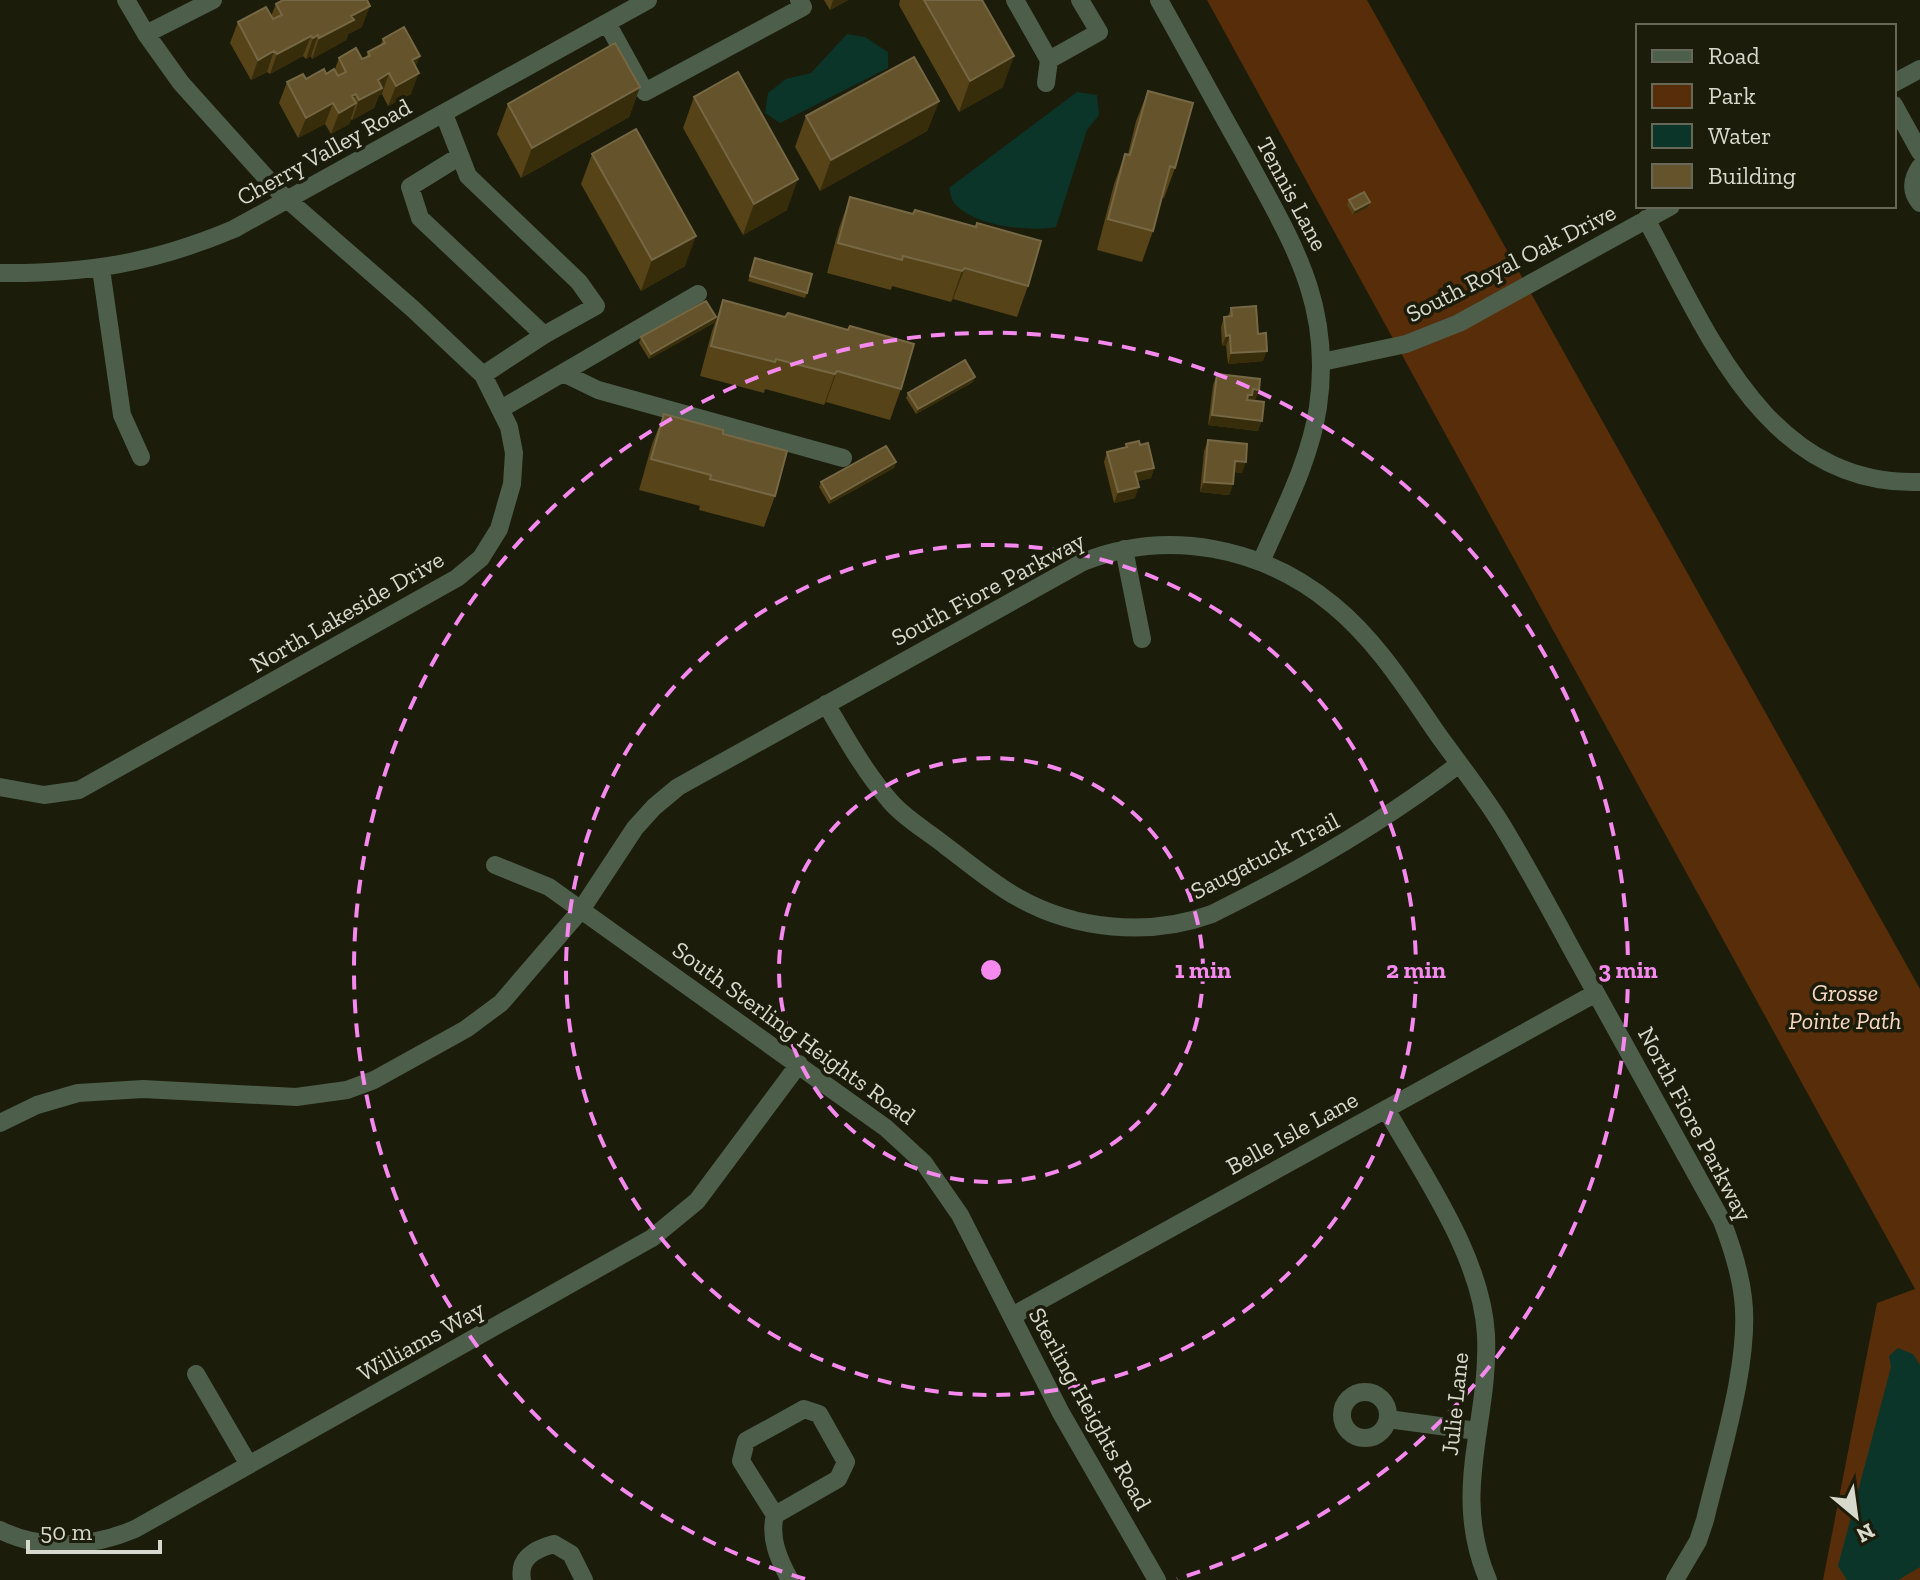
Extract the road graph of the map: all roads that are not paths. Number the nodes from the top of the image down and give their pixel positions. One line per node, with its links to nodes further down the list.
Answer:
1 (126, 0): 9 (street, North Lakeside Drive)
2 (213, 0): 9 (street)
3 (648, 0): 8 (street, Cherry Valley Road)
4 (799, 0): 8 (street)
5 (1015, 0): 10 (street)
6 (1080, 0): 10 (street)
7 (1159, 0): 27 (street, Tennis Lane)
8 (607, 23): 15 (street, Cherry Valley Road)
9 (146, 34): 19 (street, North Lakeside Drive)
10 (1049, 60): 13 (street)
11 (1920, 69): 12 (street)
12 (1896, 82)
13 (1046, 83)
14 (1896, 109): 16 (street)
15 (444, 114): 17 (street); 19 (street, Cherry Valley Road)
16 (1920, 152)
17 (460, 156): 26 (street); 26 (street)
18 (1920, 167): 20 (street)
19 (289, 199): 23 (street, Cherry Valley Road); 29 (street, North Lakeside Drive)
20 (1920, 203)
21 (1667, 208): 22 (street, South Royal Oak Drive)
22 (1646, 219): 27 (street, South Royal Oak Drive); 33 (street)
23 (101, 269): 24 (street, Cherry Valley Road); 31 (street)
24 (0, 273)
25 (698, 294): 28 (street)
26 (544, 335): 29 (street)
27 (1322, 362): 35 (street, Tennis Lane)
28 (563, 373): 30 (street); 32 (street)
29 (483, 375): 30 (street, North Lakeside Drive)
30 (501, 409): 39 (street, North Lakeside Drive)
31 (141, 457)
32 (843, 458)
33 (1920, 482)
34 (1124, 549): 35 (street, South Fiore Parkway); 36 (street); 37 (street, South Fiore Parkway)
35 (1261, 562): 38 (street, South Fiore Parkway)
36 (1142, 639)
37 (826, 704): 38 (street, Saugatuck Trail); 42 (street, South Fiore Parkway)
38 (1459, 764): 41 (street, South Fiore Parkway)
39 (6, 789)
40 (495, 865): 42 (street, South Sterling Heights Road)
41 (1539, 890): 43 (street, North Fiore Parkway)
42 (581, 910): 44 (street, South Sterling Heights Road); 46 (street)
43 (1596, 993): 45 (street, Belle Isle Lane); 60 (street, North Fiore Parkway)
44 (799, 1064): 47 (street, South Sterling Heights Road); 52 (street, Williams Way)
45 (1386, 1109): 48 (street, Belle Isle Lane); 51 (street, Julie Lane)
46 (0, 1123)
47 (983, 1261): 48 (street, Sterling Heights Road)
48 (1012, 1316): 58 (street, Sterling Heights Road)
49 (196, 1374): 52 (street)
50 (1388, 1419): 51 (street)
51 (1477, 1431): 59 (street, Julie Lane)
52 (249, 1465): 54 (street, Williams Way)
53 (775, 1515): 53 (street); 57 (street)
54 (0, 1530)
55 (522, 1580): 56 (street)
56 (584, 1580)
57 (790, 1580)
58 (1157, 1580)
59 (1488, 1580)
60 (1675, 1580)

